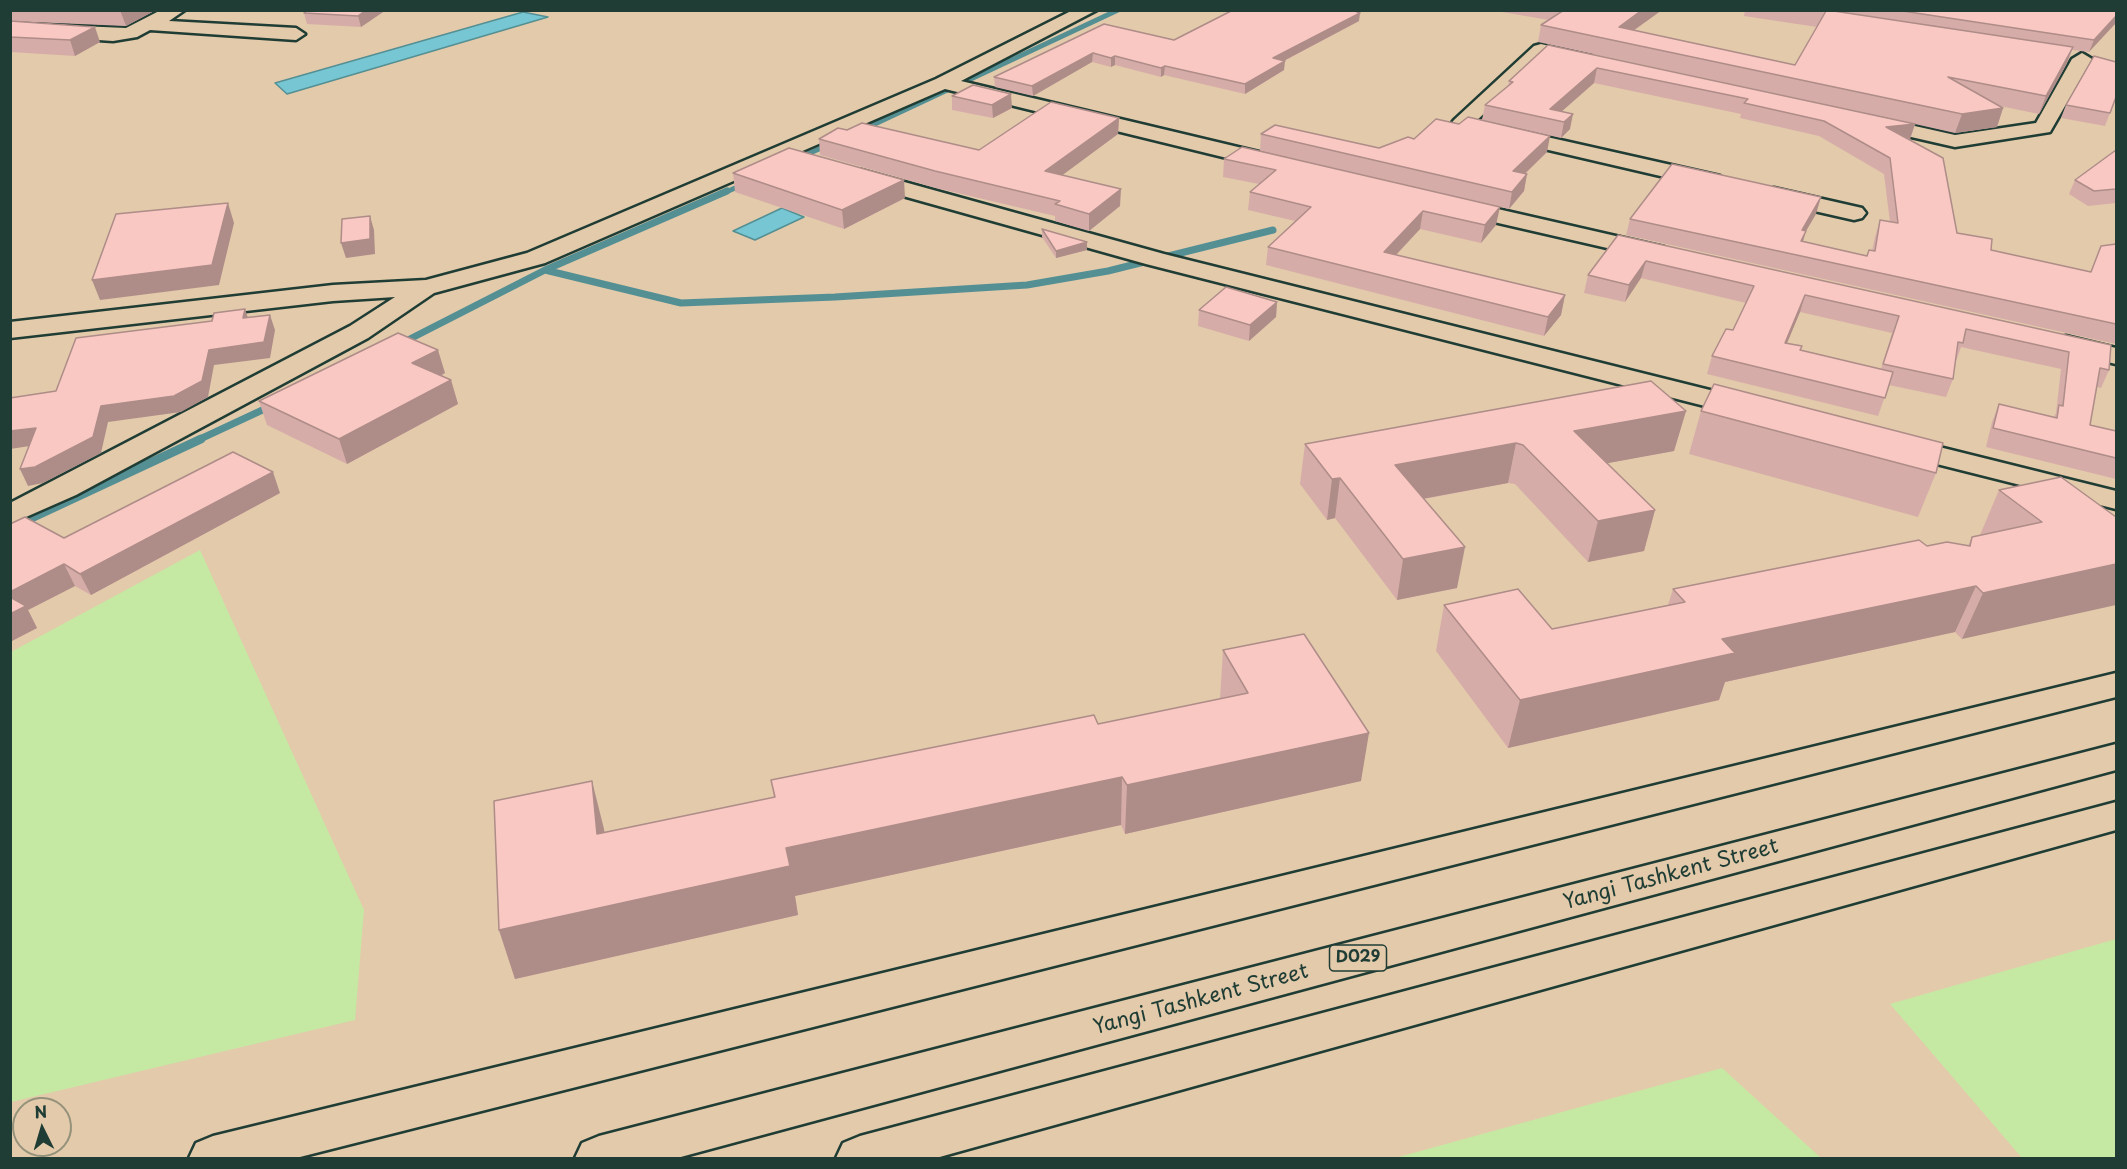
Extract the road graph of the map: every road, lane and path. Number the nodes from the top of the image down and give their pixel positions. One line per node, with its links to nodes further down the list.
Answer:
1 (176, 10): 3 (main road)
2 (1088, 10): 10 (main road)
3 (150, 25): 4 (main road); 5 (main road)
4 (10, 28)
5 (296, 34)
6 (2061, 56): 7 (main road)
7 (2082, 59): 8 (main road); 11 (main road)
8 (2105, 65)
9 (1610, 66): 14 (main road)
10 (952, 85): 12 (main road); 13 (main road)
11 (1851, 118)
12 (782, 154): 19 (main road); 23 (main road)
13 (1296, 168)
14 (1730, 185)
15 (1753, 190): 17 (main road)
16 (1431, 201): 18 (main road)
17 (1854, 213)
18 (1682, 258)
19 (427, 287): 20 (main road); 25 (main road)
20 (10, 330)
21 (2050, 341): 22 (main road)
22 (2116, 356)
23 (1771, 414)
24 (1874, 440): 27 (main road)
25 (65, 489): 26 (main road); 28 (main road)
26 (10, 497)
27 (2116, 500)
28 (10, 515)
29 (2116, 684): 32 (main road)
30 (2116, 757): 33 (main road, Yangi Tashkent Street / D029)
31 (2116, 816): 34 (main road)
32 (213, 1158)
33 (599, 1158)
34 (860, 1158)

